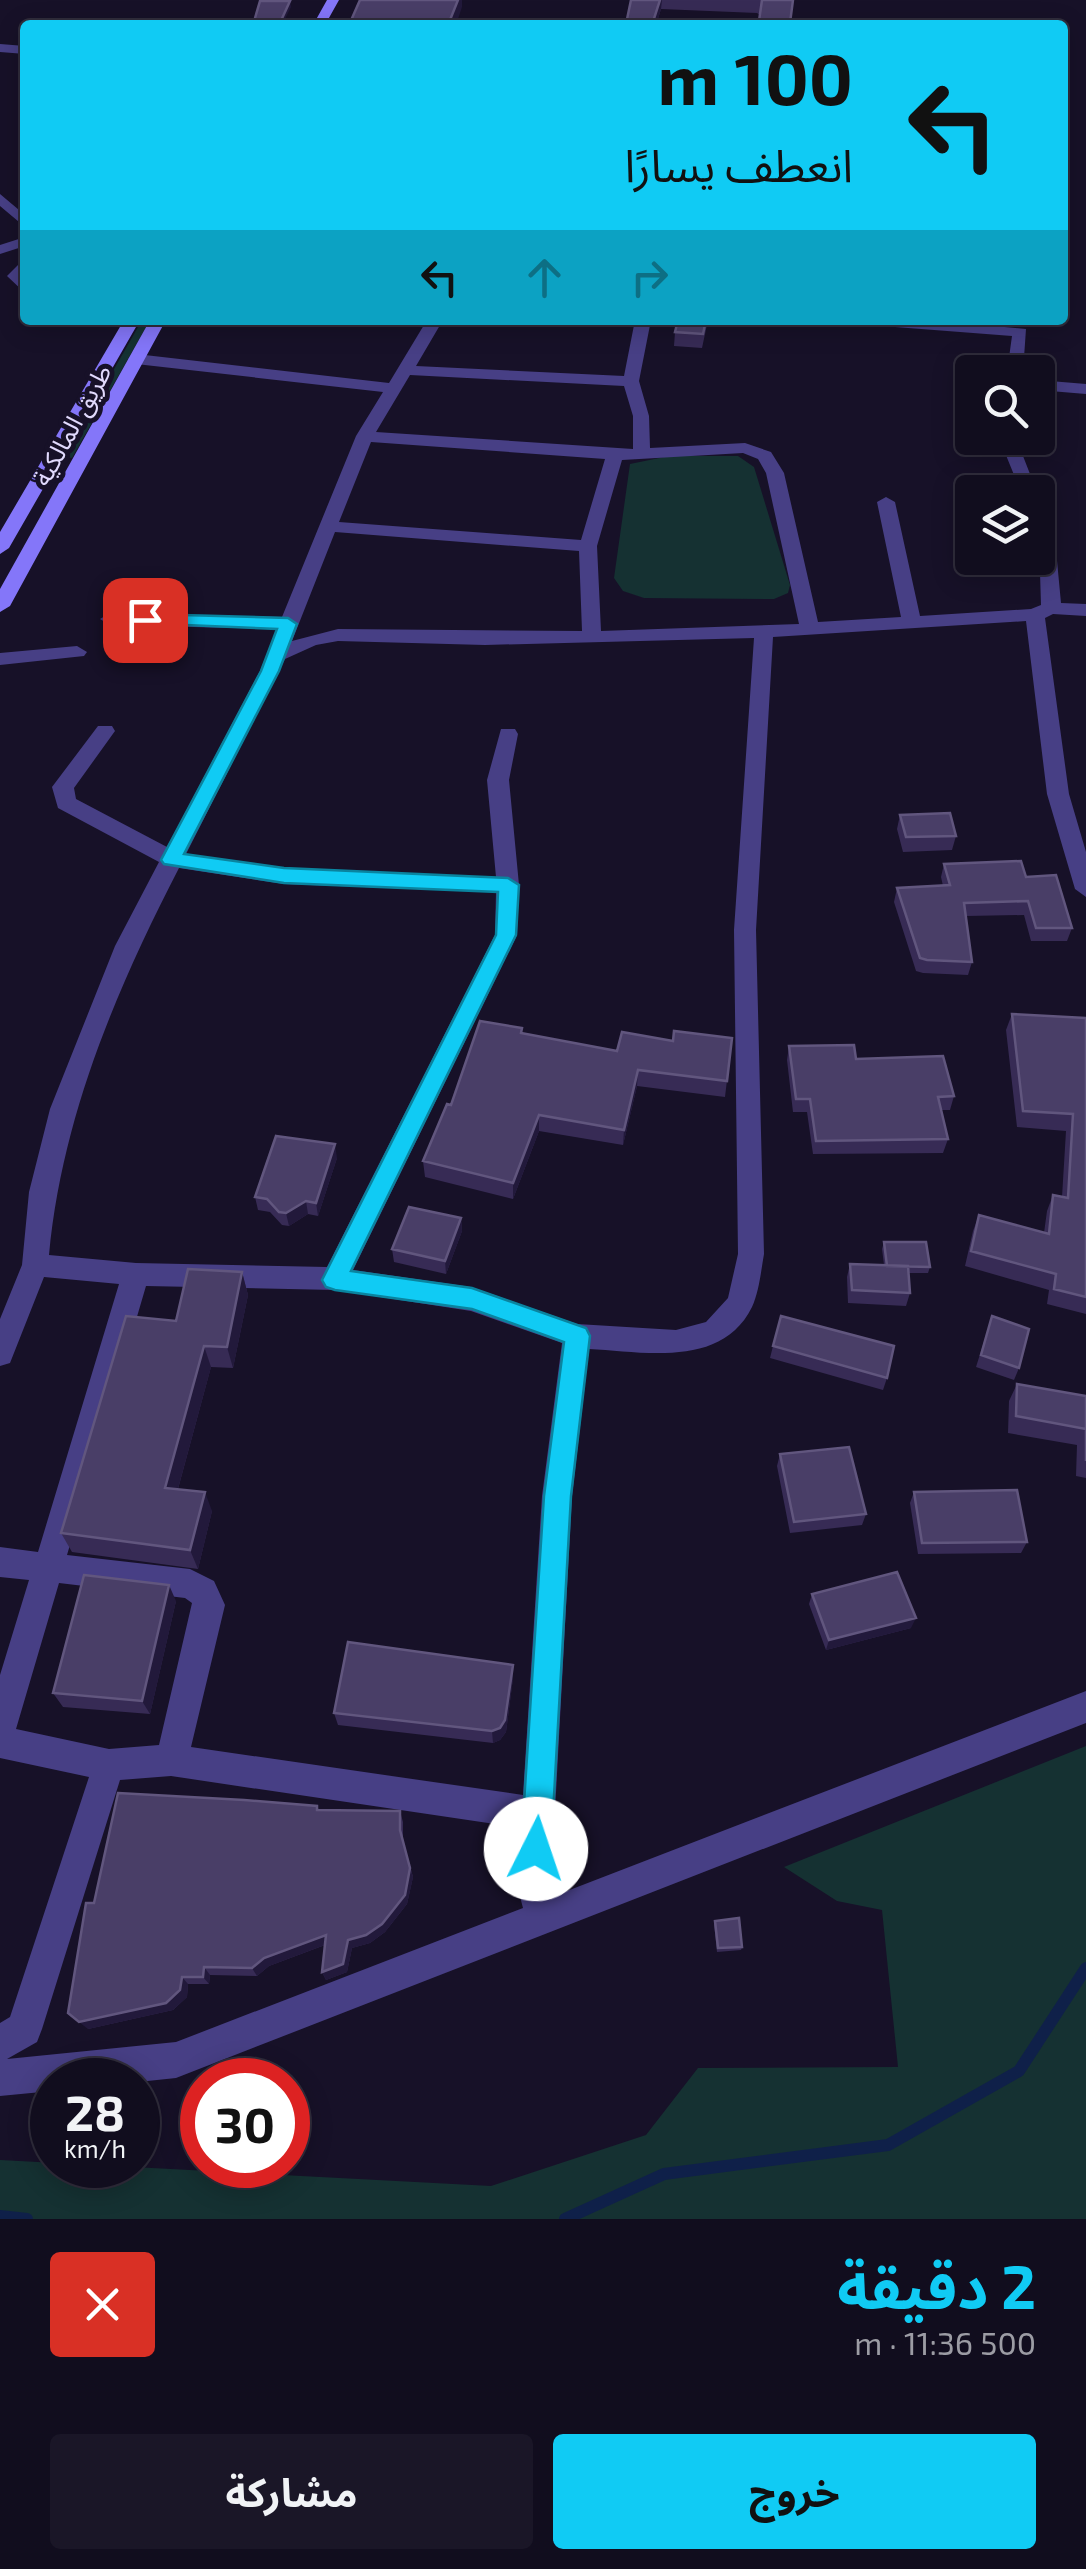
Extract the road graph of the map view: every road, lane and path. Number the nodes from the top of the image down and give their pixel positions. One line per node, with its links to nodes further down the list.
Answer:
1 (0, 198): 2 (street)
2 (20, 217)
3 (126, 325): 18 (main road, طريق المالكية)
4 (155, 325): 10 (main road, طريق المالكية)
5 (432, 325): 11 (street)
6 (642, 325): 12 (street)
7 (998, 325): 8 (street)
8 (1024, 326): 9 (street)
9 (1018, 355)
10 (136, 359): 11 (street); 19 (main road, طريق المالكية)
11 (398, 379): 12 (street); 15 (street)
12 (630, 381): 16 (street)
13 (1055, 386): 14 (street)
14 (1086, 389)
15 (365, 436): 17 (street); 21 (street)
16 (642, 452): 17 (street); 31 (street)
17 (614, 455): 22 (street)
18 (45, 466): 19 (main road); 23 (main road, طريق المالكية)
19 (77, 469): 25 (main road, طريق المالكية)
20 (886, 502): 29 (street)
21 (327, 526): 22 (street); 30 (street)
22 (588, 546): 33 (street)
23 (0, 548)
24 (1051, 575): 27 (street)
25 (0, 606)
26 (1086, 610): 27 (street)
27 (1042, 612): 29 (street); 41 (street)
28 (110, 618): 30 (street)
29 (910, 620): 31 (street)
30 (288, 624): 35 (street)
31 (809, 627): 32 (street)
32 (764, 631): 33 (street); 45 (street)
33 (592, 635): 35 (street)
34 (77, 652): 36 (street)
35 (276, 656): 39 (street)
36 (0, 659)
37 (104, 730): 39 (street)
38 (508, 734): 40 (street)
39 (172, 860): 40 (street); 42 (street)
40 (508, 885): 44 (street)
41 (1086, 888)
42 (35, 1264): 43 (street); 46 (street)
43 (136, 1274): 44 (street); 48 (street)
44 (335, 1280): 45 (street)
45 (577, 1336): 54 (street)
46 (0, 1354)
47 (0, 1562): 48 (street)
48 (52, 1566): 50 (street); 52 (street)
49 (1086, 1706): 55 (street)
50 (0, 1728)
51 (0, 1742): 53 (street)
52 (171, 1760): 53 (street); 54 (street)
53 (109, 1765): 56 (street)
54 (538, 1814): 55 (street)
55 (542, 1915): 57 (street)
56 (0, 2044)
57 (0, 2078)

